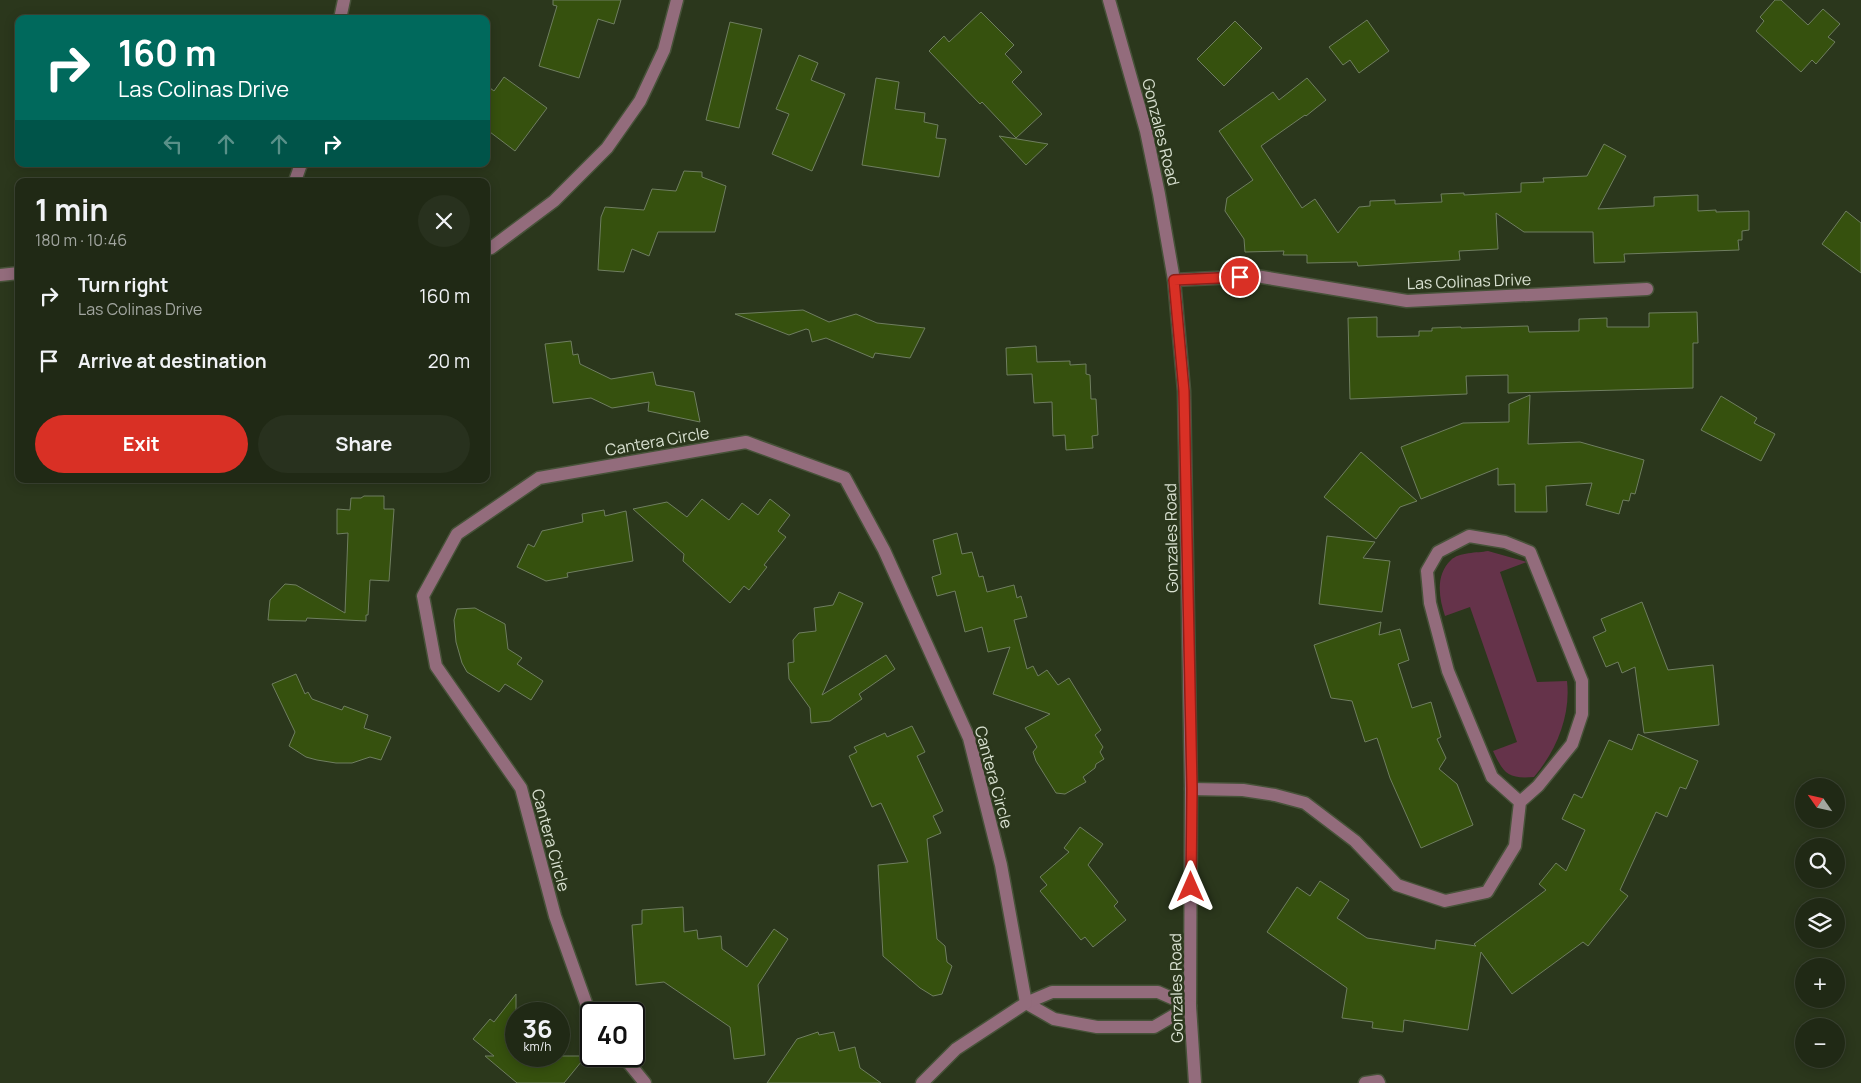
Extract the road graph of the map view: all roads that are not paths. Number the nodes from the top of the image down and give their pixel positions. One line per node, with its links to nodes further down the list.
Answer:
1 (344, 0): 4 (street)
2 (677, 0): 5 (street)
3 (1109, 0): 8 (street, Gonzales Road)
4 (341, 15)
5 (490, 248)
6 (15, 274): 7 (street)
7 (0, 276)
8 (1174, 280): 9 (street, Las Colinas Drive); 10 (street, Gonzales Road)
9 (1647, 289)
10 (1192, 789): 11 (street); 14 (street, Gonzales Road)
11 (1520, 802): 11 (street)
12 (586, 1002): 13 (street, Cantera Circle)
13 (1026, 1002): 14 (street); 14 (street); 17 (street)
14 (1190, 1006): 18 (street, Gonzales Road)
15 (632, 1067): 16 (street)
16 (645, 1083)
17 (922, 1083)
18 (1195, 1083)
19 (1365, 1083): 20 (street)
20 (1379, 1083)

